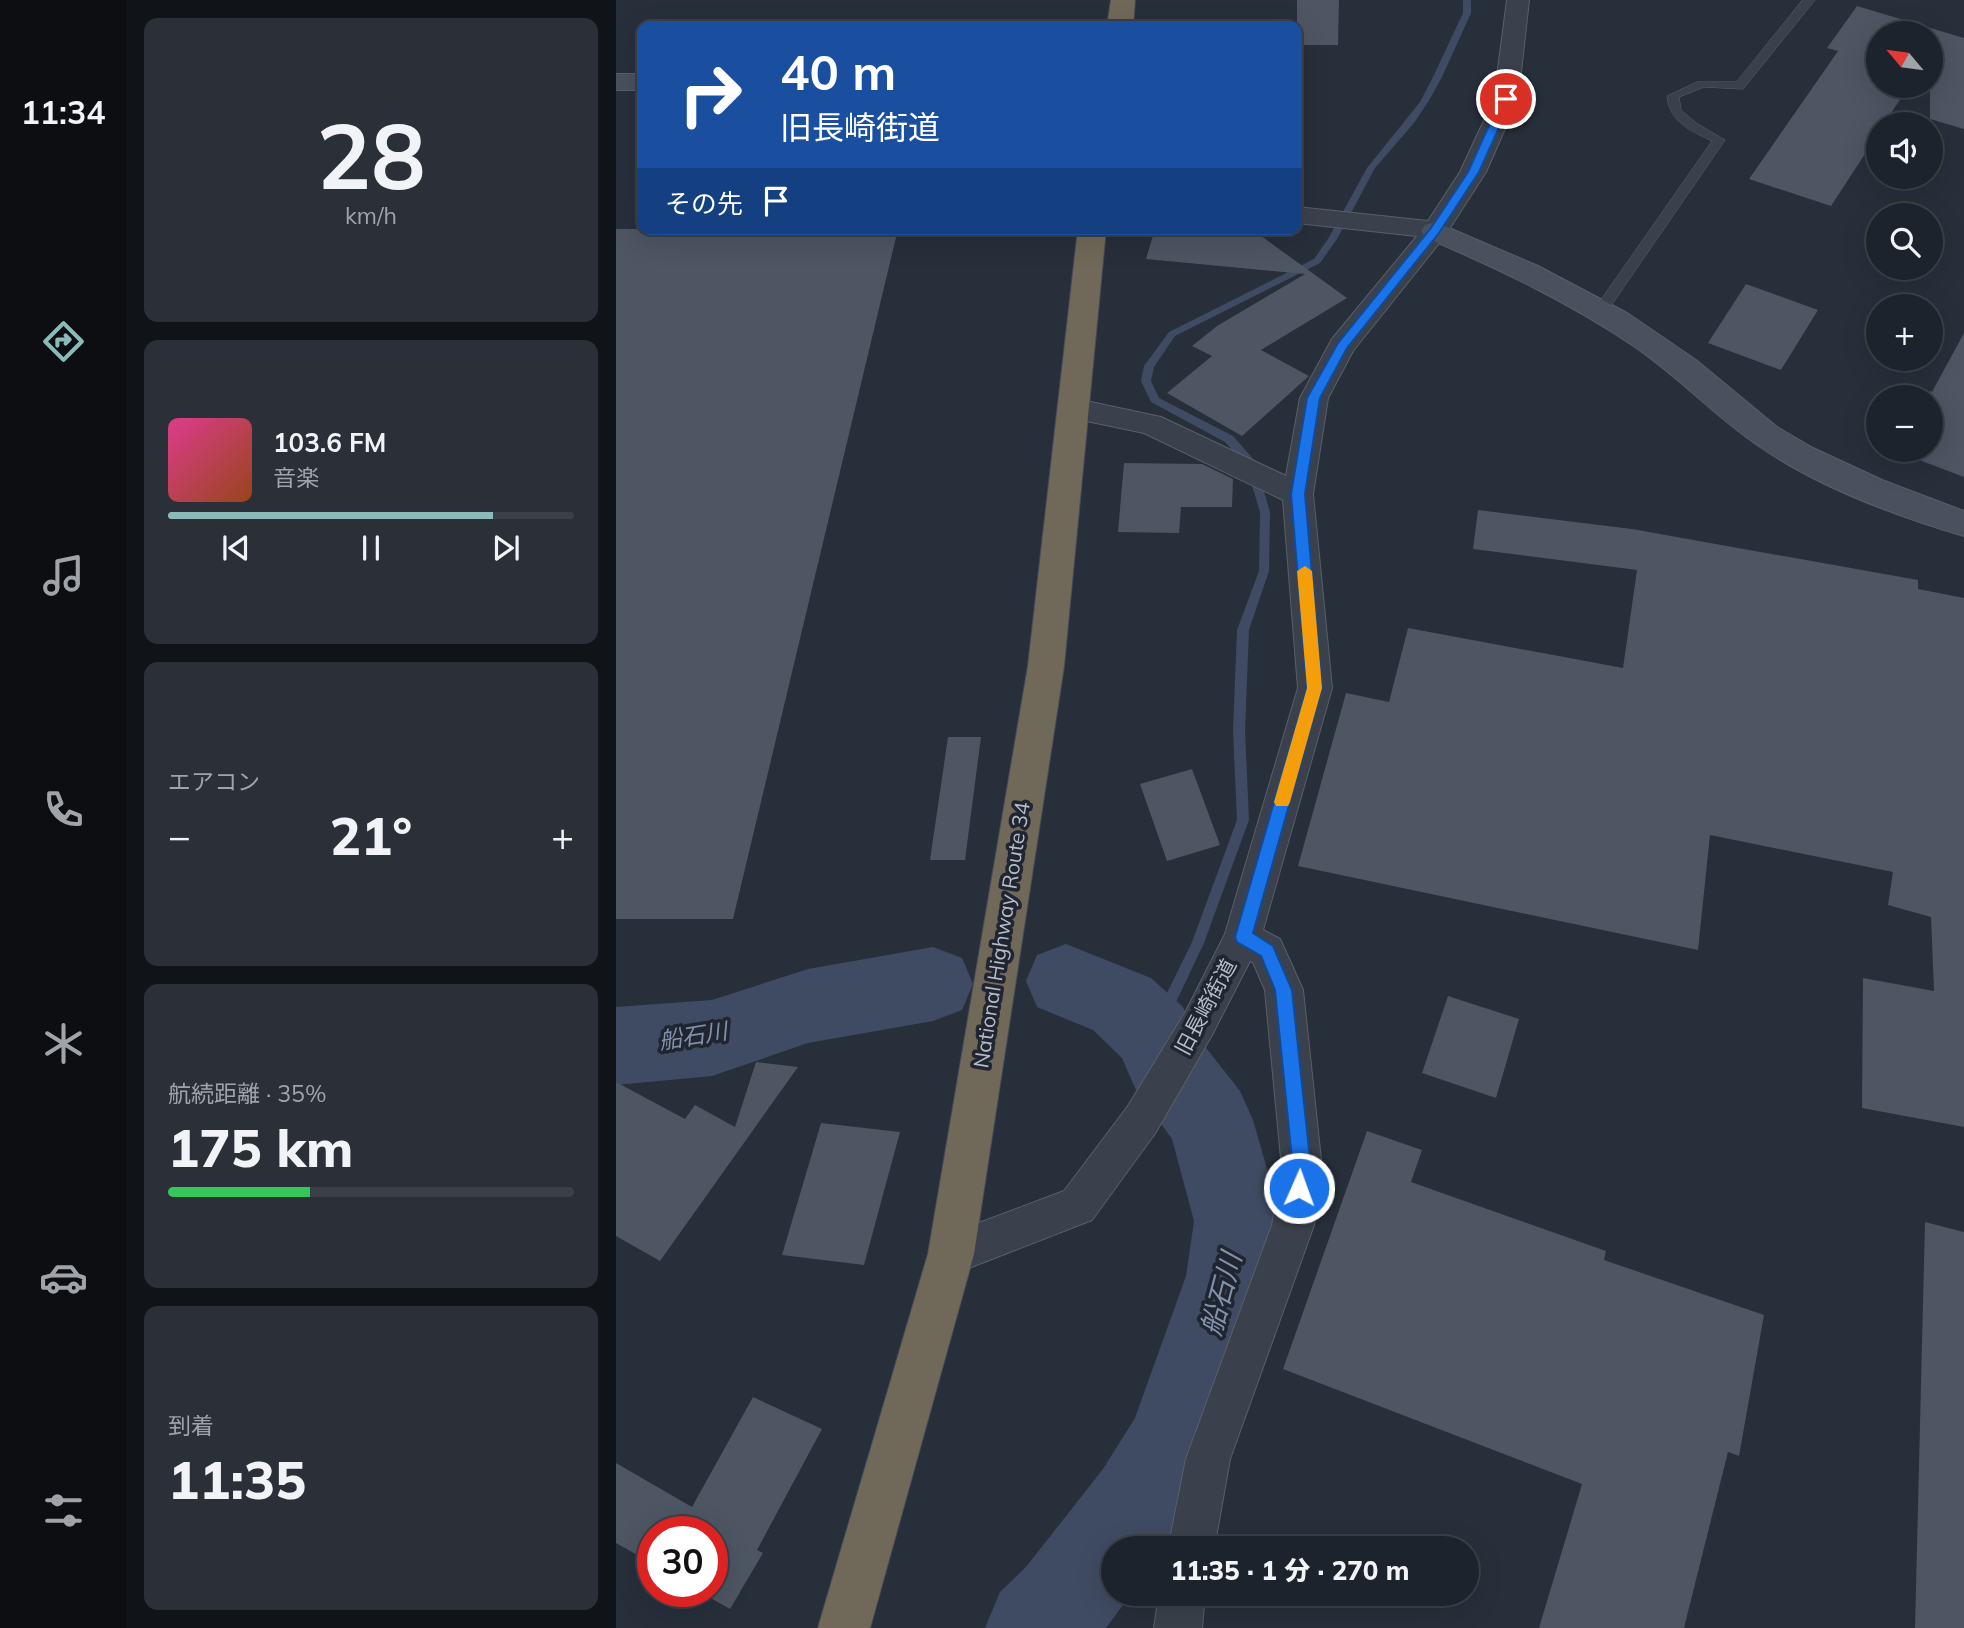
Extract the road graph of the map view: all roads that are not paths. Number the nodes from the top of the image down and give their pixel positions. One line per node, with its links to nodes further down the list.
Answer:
1 (1123, 0): 4 (highway)
2 (1518, 0): 8 (street, 旧長崎街道)
3 (1809, 0): 10 (lane)
4 (1121, 21)
5 (616, 82): 6 (street)
6 (637, 82)
7 (1309, 217): 8 (street)
8 (1435, 231): 10 (street); 12 (street, 旧長崎街道)
9 (1090, 235): 11 (highway, National Highway Route 34)
10 (1601, 310): 13 (street)
11 (1072, 408): 12 (street); 15 (highway, National Highway Route 34)
12 (1298, 494): 14 (street, 旧長崎街道)
13 (1964, 524)
14 (1243, 937): 15 (street, 旧長崎街道); 16 (street)
15 (951, 1254): 18 (highway, National Highway Route 34)
16 (1193, 1536)
17 (1181, 1606): 19 (street)
18 (844, 1628)
19 (1178, 1628)

